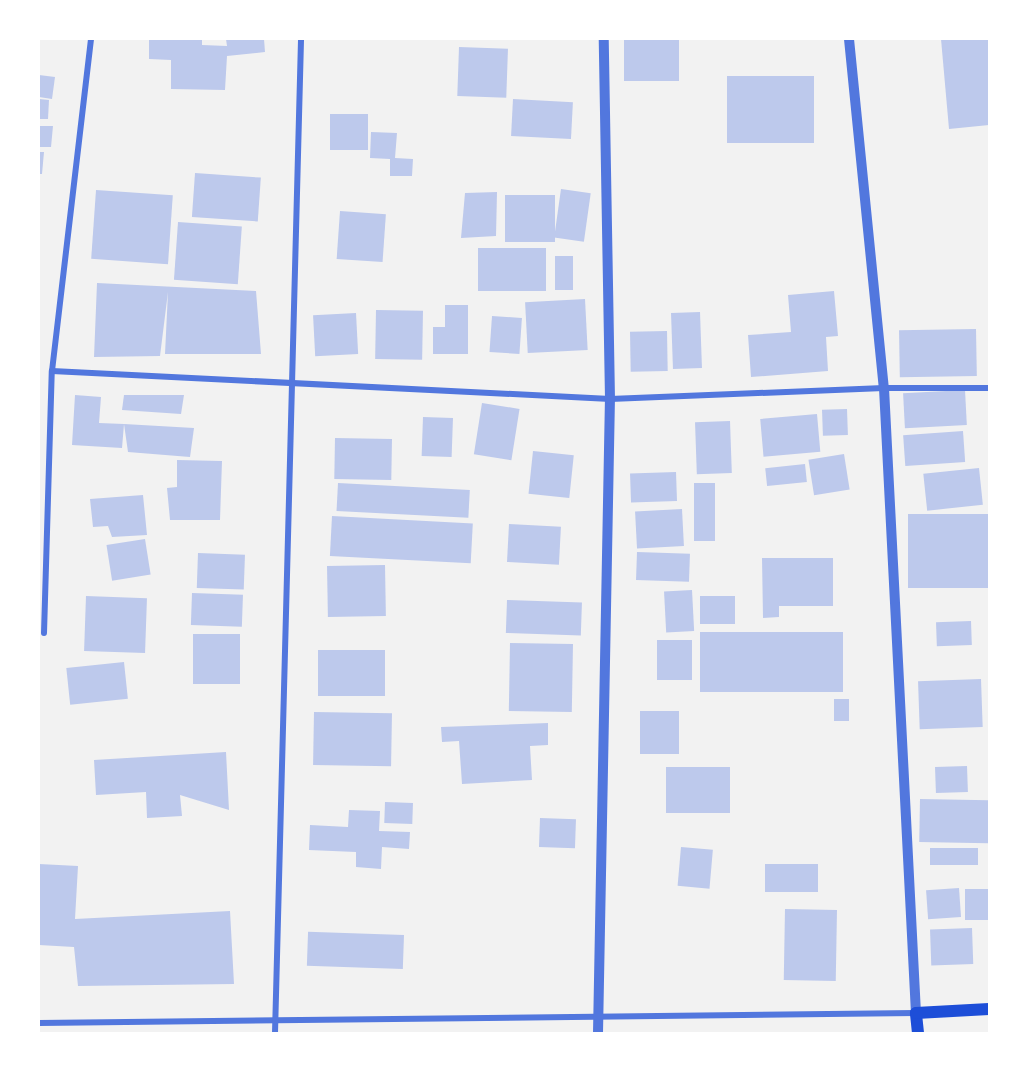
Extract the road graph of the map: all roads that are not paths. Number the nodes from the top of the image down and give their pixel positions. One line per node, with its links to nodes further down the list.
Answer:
1 (91, 39): 5 (street)
2 (301, 39): 6 (street)
3 (604, 39): 9 (street)
4 (849, 39): 7 (street)
5 (52, 371): 6 (street); 10 (street)
6 (294, 384): 9 (street); 14 (street)
7 (884, 388): 8 (street); 9 (street); 12 (street)
8 (989, 388)
9 (610, 399): 13 (street)
10 (44, 633)
11 (989, 1009): 12 (main road)
12 (916, 1013): 13 (street); 18 (main road)
13 (597, 1015): 14 (street); 17 (street)
14 (276, 1022): 15 (street); 16 (street)
15 (39, 1023)
16 (275, 1033)
17 (598, 1033)
18 (918, 1033)

